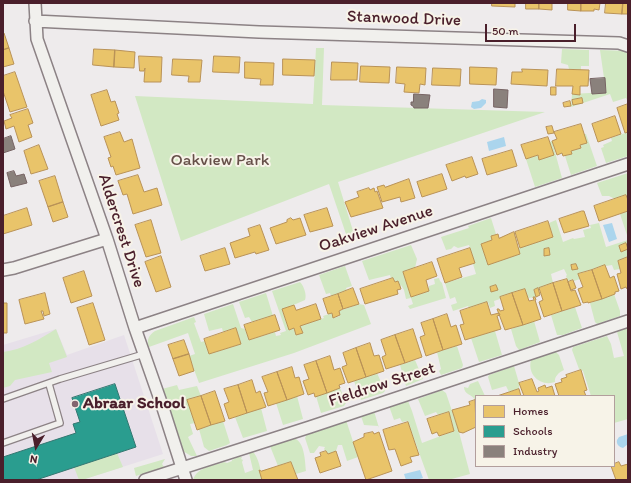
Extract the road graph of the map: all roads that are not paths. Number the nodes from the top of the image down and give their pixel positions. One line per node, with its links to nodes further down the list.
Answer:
1 (35, 3): 2 (street, Aldercrest Drive)
2 (35, 21): 3 (street, Stanwood Drive); 5 (street, Aldercrest Drive)
3 (628, 46)
4 (628, 164): 8 (street, Oakview Avenue)
5 (108, 239): 6 (street); 8 (street, Aldercrest Drive)
6 (3, 270)
7 (628, 321): 13 (street, Fieldrow Street)
8 (135, 328): 9 (street, Aldercrest Drive)
9 (144, 354): 10 (lane); 13 (street, Aldercrest Drive)
10 (49, 384): 11 (lane); 12 (lane)
11 (3, 399)
12 (3, 443)
13 (182, 468): 14 (street, Fieldrow Street); 15 (street, Aldercrest Drive)
14 (145, 480)
15 (186, 480)

